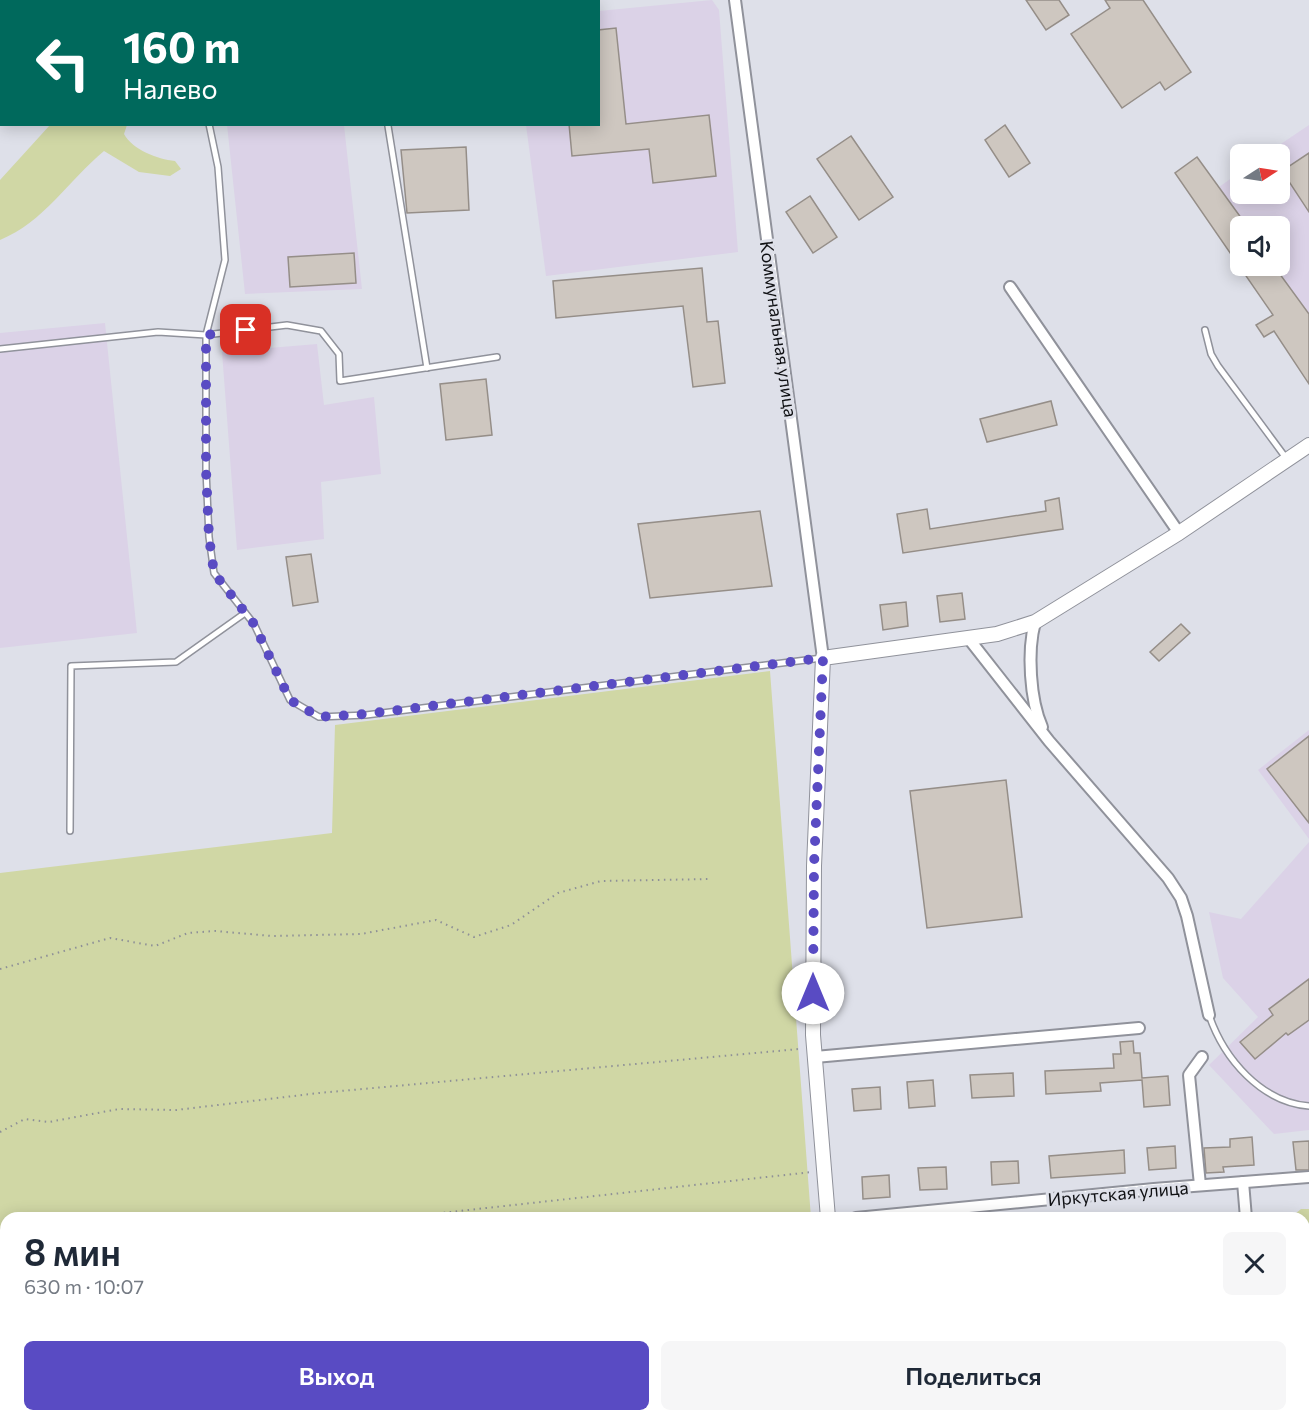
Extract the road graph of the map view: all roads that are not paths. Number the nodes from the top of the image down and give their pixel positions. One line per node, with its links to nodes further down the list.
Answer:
1 (735, 0): 16 (street, Коммунальная улица)
2 (209, 126): 6 (lane)
3 (388, 126): 9 (lane)
4 (1010, 286): 12 (street)
5 (1204, 330): 11 (lane)
6 (206, 335): 7 (lane); 9 (lane); 13 (lane)
7 (0, 349)
8 (497, 357): 9 (lane)
9 (427, 368)
10 (1309, 445): 11 (street)
11 (1287, 460): 12 (street)
12 (1179, 533): 14 (street)
13 (245, 614): 16 (lane); 18 (lane)
14 (1035, 622): 15 (street); 17 (street)
15 (969, 639): 16 (street); 17 (street)
16 (823, 658): 21 (street)
17 (1049, 741): 19 (street)
18 (70, 831)
19 (1209, 1015): 23 (lane)
20 (1139, 1028): 21 (street)
21 (814, 1052): 27 (street)
22 (1202, 1057): 26 (street)
23 (1309, 1106)
24 (1309, 1177): 25 (street, Иркутская улица)
25 (1243, 1182): 26 (street, Иркутская улица); 29 (street)
26 (1200, 1185): 28 (street, Иркутская улица)
27 (827, 1212)
28 (919, 1212)
29 (1246, 1212)

